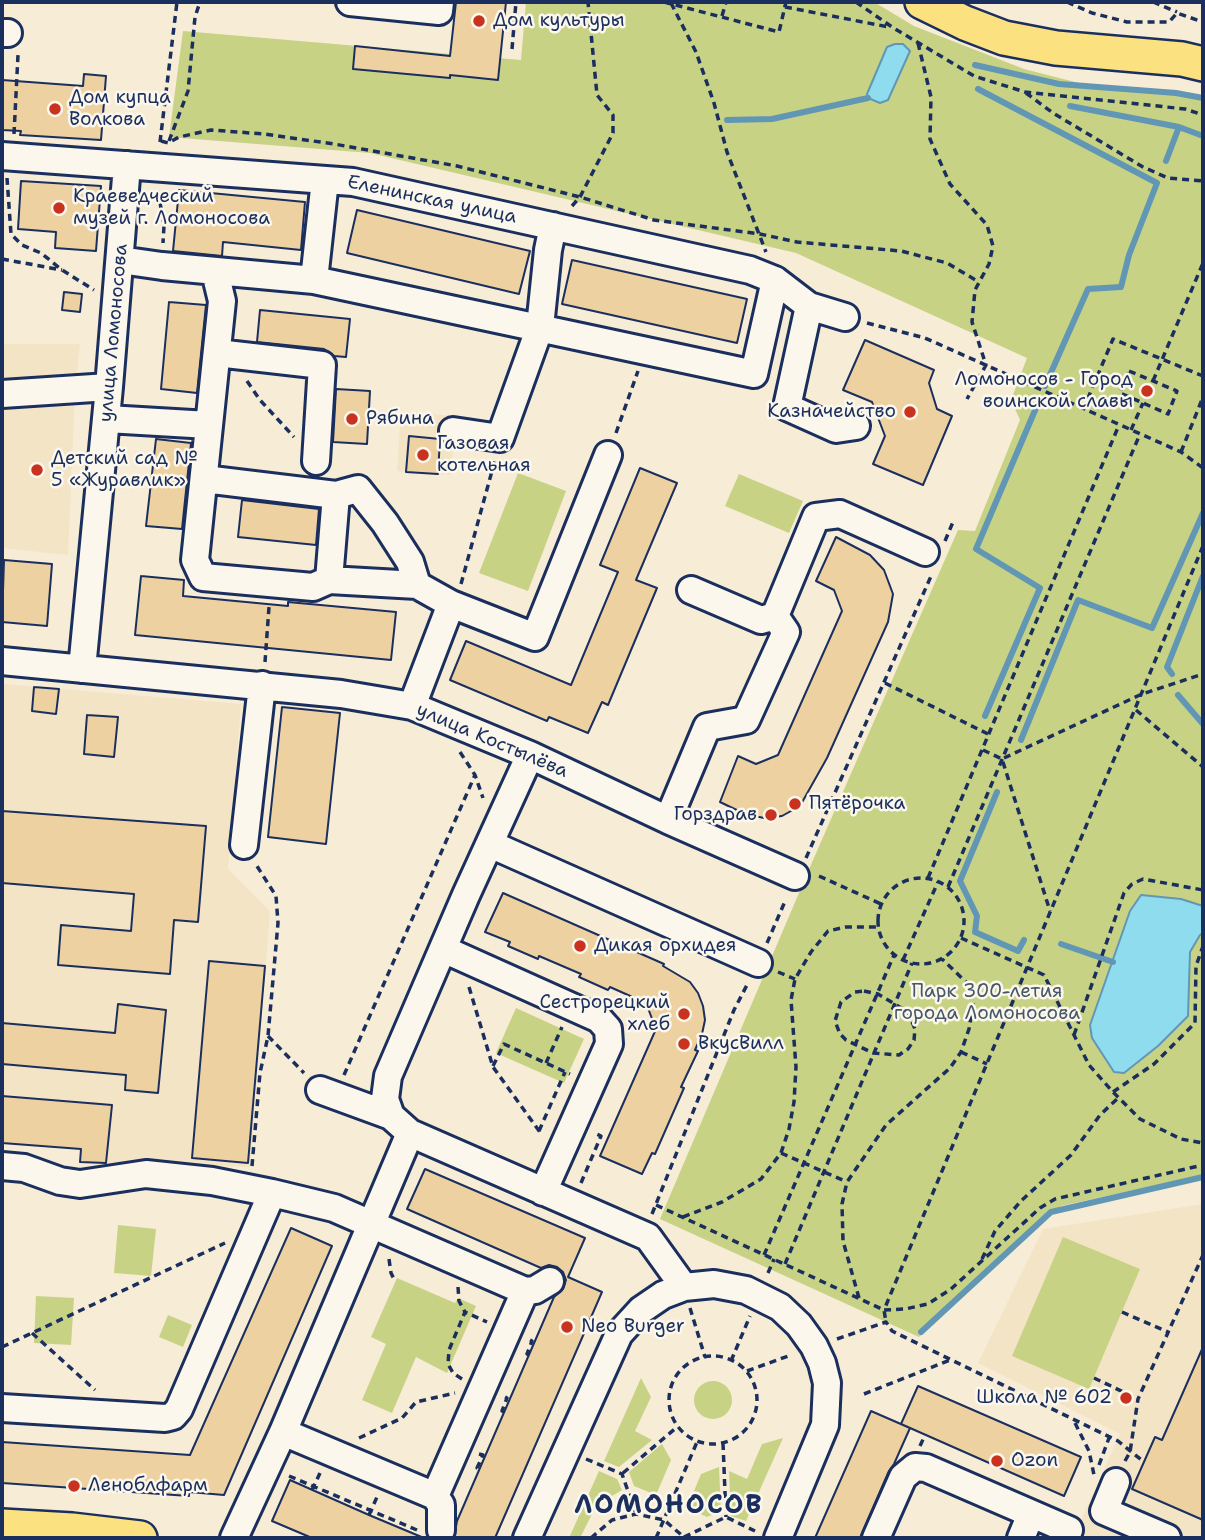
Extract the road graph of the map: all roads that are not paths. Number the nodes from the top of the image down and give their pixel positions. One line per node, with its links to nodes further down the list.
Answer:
1 (440, 2): 3 (street)
2 (922, 2): 4 (main road)
3 (367, 3)
4 (1203, 64)
5 (7, 156): 6 (street, Еленинская улица)
6 (127, 174): 7 (street, Еленинская улица); 9 (street, улица Ломоносова)
7 (325, 180): 8 (street, Еленинская улица); 11 (street)
8 (553, 226): 12 (street, Еленинская улица); 15 (street)
9 (120, 260): 10 (street); 17 (street, улица Ломоносова)
10 (215, 272): 11 (street); 16 (street)
11 (314, 279): 15 (street)
12 (775, 279): 13 (street, Еленинская улица); 15 (street)
13 (809, 306): 14 (street, Еленинская улица); 21 (street)
14 (845, 317)
15 (540, 327): 22 (street)
16 (217, 354): 20 (street); 24 (street)
17 (109, 387): 18 (street); 19 (street, улица Ломоносова)
18 (2, 394)
19 (107, 419): 20 (street); 34 (street, улица Ломоносова)
20 (209, 425): 25 (street)
21 (856, 426)
22 (453, 431)
23 (608, 455): 31 (street)
24 (316, 461)
25 (204, 480): 26 (street); 28 (street)
26 (336, 495): 28 (street); 29 (street)
27 (925, 552): 32 (street)
28 (329, 580): 29 (street)
29 (417, 585): 31 (street)
30 (691, 590): 32 (street)
31 (451, 604): 36 (street)
32 (775, 616): 38 (street)
33 (2, 661): 34 (street, улица Костылёва)
34 (82, 669): 35 (street, улица Костылёва)
35 (263, 675): 36 (street, улица Костылёва); 40 (street)
36 (412, 706): 37 (street, улица Костылёва)
37 (530, 755): 38 (street, улица Костылёва); 39 (street)
38 (668, 820): 41 (street, улица Костылёва)
39 (490, 844): 42 (street); 43 (street)
40 (244, 845)
41 (804, 875)
42 (452, 953): 45 (street); 48 (street)
43 (758, 963)
44 (331, 1085): 45 (street)
45 (400, 1124): 48 (street); 49 (street)
46 (2, 1166): 47 (street)
47 (261, 1191): 49 (street); 53 (street)
48 (543, 1192): 51 (street)
49 (371, 1224): 52 (street); 54 (street)
50 (550, 1281): 52 (street)
51 (684, 1287): 61 (street); 64 (street)
52 (525, 1291): 56 (street)
53 (2, 1408)
54 (283, 1432): 56 (street); 63 (street)
55 (1105, 1479): 66 (street)
56 (435, 1496): 59 (street)
57 (2, 1526): 62 (main road)
58 (1026, 1526): 60 (street); 65 (street)
59 (429, 1530)
60 (1069, 1531)
61 (768, 1536)
62 (140, 1538)
63 (234, 1538)
64 (527, 1538)
65 (876, 1538)
66 (1167, 1538)

